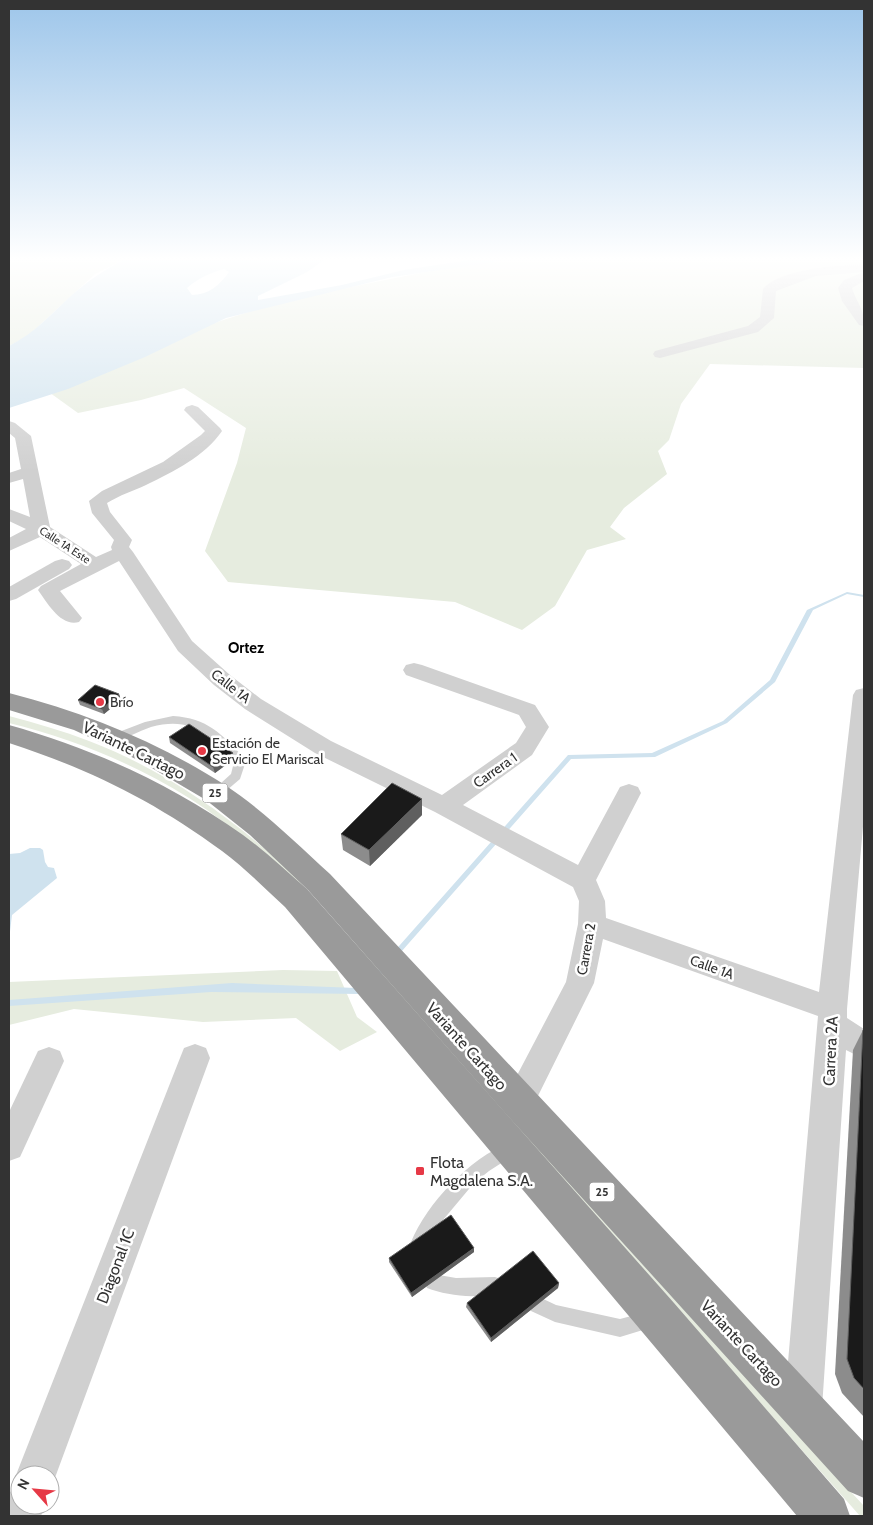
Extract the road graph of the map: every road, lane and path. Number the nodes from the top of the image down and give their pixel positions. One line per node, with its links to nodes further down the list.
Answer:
1 (751, 329): 2 (street)
2 (660, 354)
3 (192, 410): 10 (street, Calle 1A)
4 (9, 426): 5 (street)
5 (30, 472): 6 (street); 8 (street)
6 (9, 478)
7 (9, 514): 8 (street, Calle 1A Este)
8 (41, 529): 9 (street); 11 (street, Calle 1A Este)
9 (9, 545)
10 (123, 552): 11 (street); 21 (street, Calle 1A)
11 (86, 560): 12 (street); 13 (street)
12 (9, 595)
13 (72, 618)
14 (414, 670): 21 (street, Carrera 1)
15 (864, 695): 25 (street, Carrera 2A)
16 (9, 701): 18 (highway, Variante Cartago / 25)
17 (9, 734): 24 (highway, Variante Cartago / 25)
18 (115, 738): 19 (highway, Variante Cartago / 25); 19 (lane)
19 (216, 793): 24 (highway, Variante Cartago / 25)
20 (629, 794): 22 (street)
21 (444, 806): 22 (street, Calle 1A)
22 (583, 880): 23 (street, Carrera 2)
23 (592, 924): 25 (street, Calle 1A); 29 (street, Carrera 2)
24 (379, 971): 29 (highway, Variante Cartago / 25); 31 (highway, Variante Cartago / 25)
25 (832, 1017): 26 (street, Calle 1A); 37 (street, Carrera 2A)
26 (864, 1046)
27 (194, 1058): 38 (street, Diagonal 1C)
28 (49, 1061): 30 (street)
29 (519, 1102): 37 (highway, Variante Cartago / 25)
30 (9, 1146)
31 (511, 1149): 32 (lane); 36 (highway, Variante Cartago / 25)
32 (419, 1242)
33 (433, 1282): 34 (lane)
34 (495, 1285)
35 (537, 1304): 36 (lane)
36 (659, 1318): 40 (highway, Variante Cartago / 25)
37 (802, 1408): 39 (highway, Variante Cartago / 25)
38 (40, 1465)
39 (864, 1475)
40 (827, 1516)

